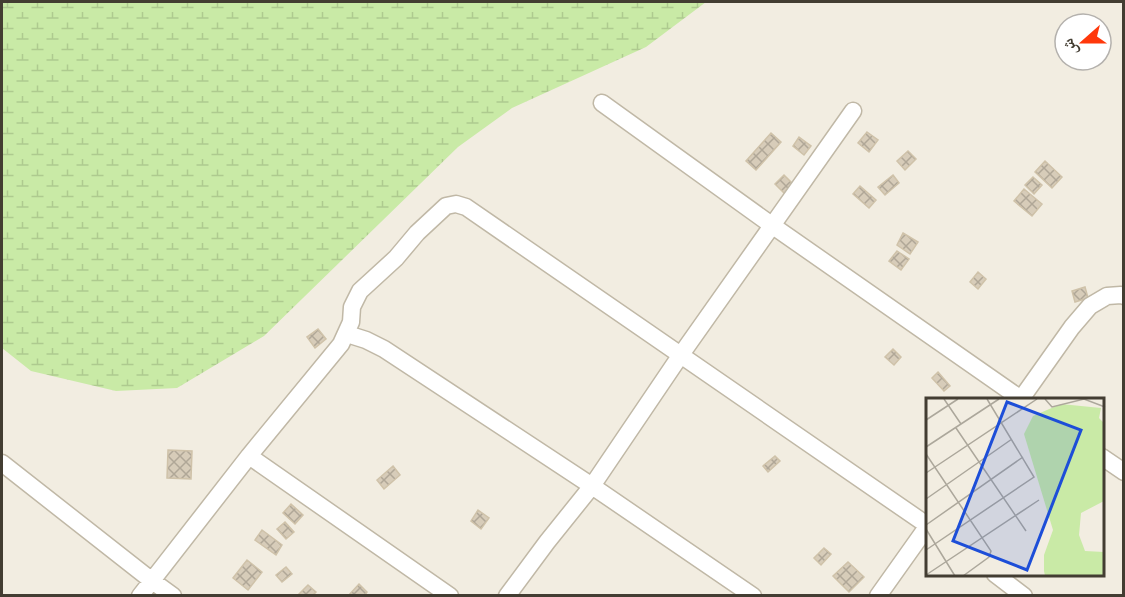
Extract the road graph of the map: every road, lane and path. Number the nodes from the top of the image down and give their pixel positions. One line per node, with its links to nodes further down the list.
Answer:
1 (602, 103): 3 (street)
2 (853, 111): 3 (street)
3 (772, 226): 6 (street); 7 (street)
4 (1124, 296): 8 (street)
5 (347, 334): 6 (street); 9 (street); 13 (street)
6 (680, 356): 13 (street); 14 (street)
7 (1020, 398)
8 (1022, 398)
9 (249, 456): 17 (street); 20 (street)
10 (1104, 458): 12 (street)
11 (2, 463): 17 (street)
12 (1124, 472)
13 (592, 486): 21 (street); 22 (street)
14 (926, 525)
15 (926, 527): 23 (street)
16 (998, 576): 24 (street)
17 (151, 580): 18 (street); 19 (street)
18 (140, 596)
19 (173, 596)
20 (450, 596)
21 (507, 596)
22 (753, 596)
23 (878, 596)
24 (1024, 596)

